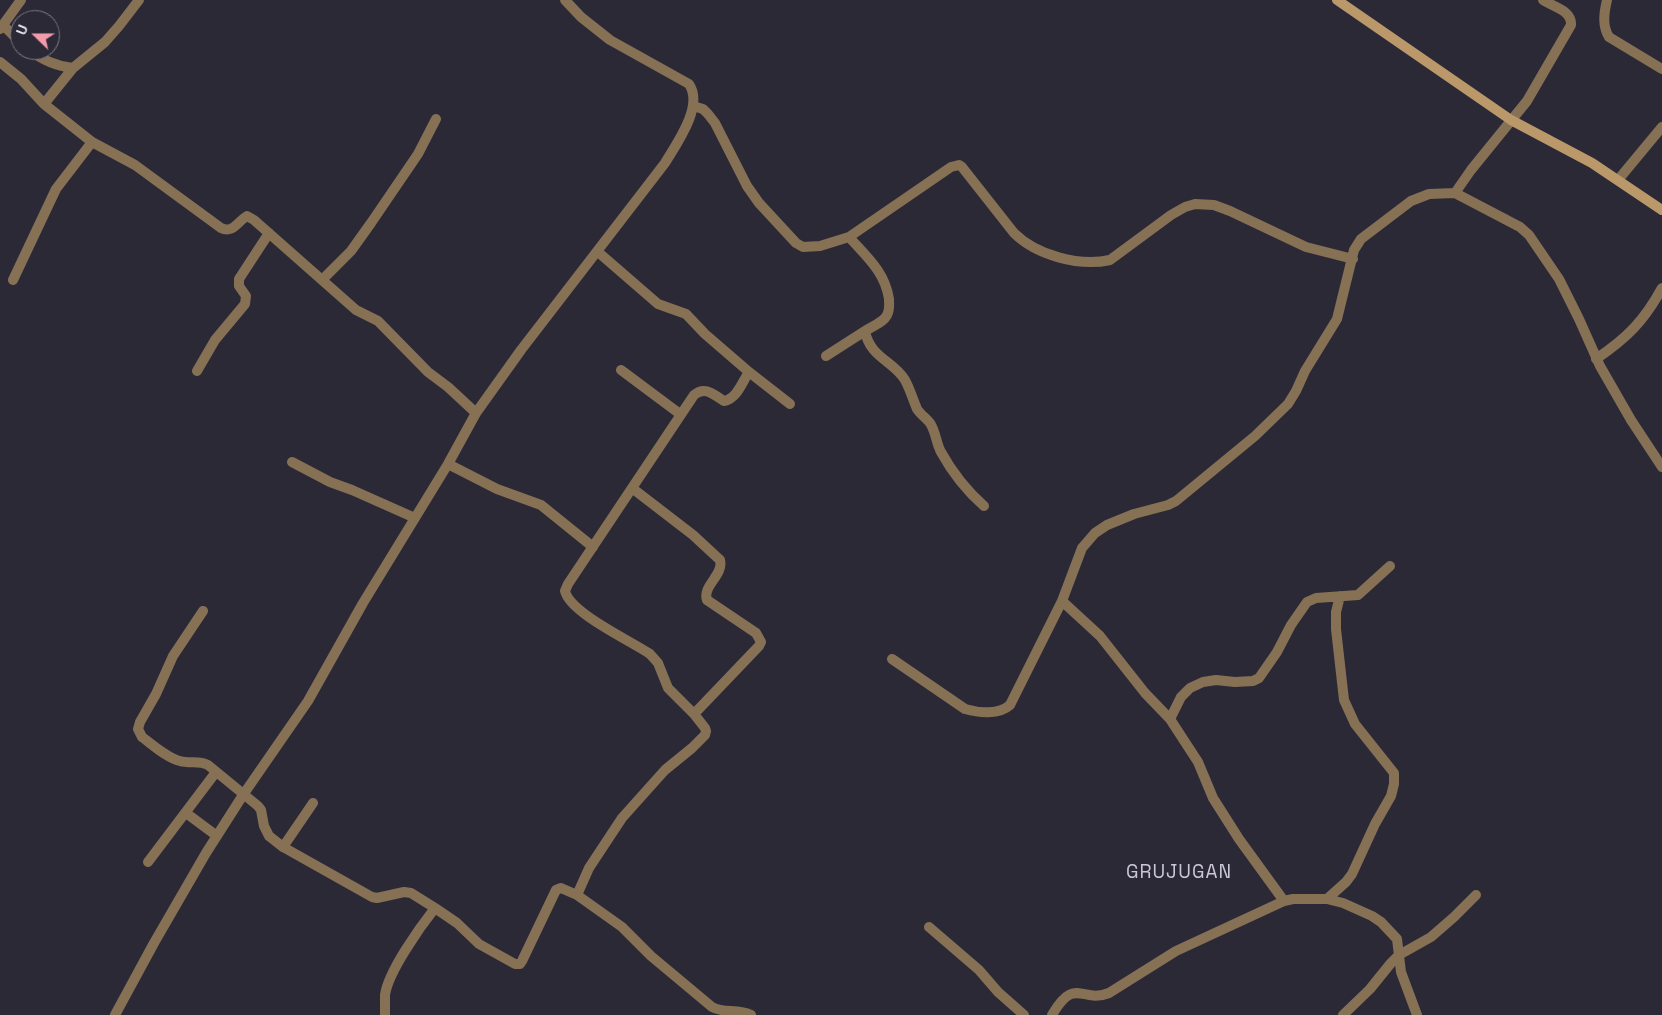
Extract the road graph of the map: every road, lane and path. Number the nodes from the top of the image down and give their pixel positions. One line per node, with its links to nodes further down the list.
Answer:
1 (21, 0): 7 (street)
2 (139, 0): 10 (street)
3 (564, 0): 13 (street)
4 (1337, 0): 15 (street)
5 (1543, 0): 15 (street)
6 (1607, 0): 11 (street)
7 (2, 28)
8 (43, 60): 10 (street)
9 (0, 62): 12 (street)
10 (73, 68): 12 (street)
11 (1662, 69)
12 (44, 104): 17 (street)
13 (694, 106): 22 (street); 23 (street)
14 (436, 119): 26 (street)
15 (1511, 120): 18 (street); 19 (street)
16 (1662, 127): 18 (street)
17 (92, 142): 21 (street); 25 (street)
18 (1618, 180): 20 (street)
19 (1455, 193): 24 (street); 30 (street)
20 (1662, 210)
21 (269, 233): 26 (street); 32 (street)
22 (849, 237): 24 (street); 28 (street)
23 (598, 252): 33 (street); 35 (street)
24 (1352, 264): 46 (street)
25 (13, 280)
26 (322, 280): 35 (street)
27 (1662, 288): 30 (street)
28 (864, 331): 29 (street); 41 (street)
29 (826, 356)
30 (1596, 359): 39 (street)
31 (621, 370): 36 (street)
32 (197, 371)
33 (749, 372): 34 (street); 36 (street)
34 (790, 404)
35 (476, 412): 38 (street)
36 (680, 414): 40 (street)
37 (292, 462): 42 (street)
38 (448, 464): 42 (street); 43 (street)
39 (1662, 467)
40 (632, 488): 43 (street); 49 (street)
41 (984, 506)
42 (415, 518): 52 (street)
43 (593, 547): 49 (street)
44 (1390, 566): 45 (street)
45 (1340, 596): 50 (street); 60 (street)
46 (1062, 601): 48 (street); 50 (street)
47 (203, 611): 51 (street)
48 (892, 659)
49 (694, 714): 58 (street)
50 (1170, 719): 61 (street)
51 (216, 772): 52 (street); 54 (street)
52 (243, 795): 55 (street); 56 (street)
53 (313, 803): 56 (street)
54 (186, 812): 55 (street); 57 (street)
55 (217, 836): 65 (street)
56 (283, 847): 62 (street)
57 (148, 862)
58 (577, 895): 62 (street); 67 (street)
59 (1476, 895): 64 (street)
60 (1327, 899): 61 (street); 64 (street)
61 (1284, 901): 69 (street)
62 (435, 908): 66 (street)
63 (929, 927): 68 (street)
64 (1399, 955): 70 (street); 71 (street)
65 (115, 1015)
66 (386, 1015)
67 (751, 1015)
68 (1024, 1015)
69 (1052, 1015)
70 (1343, 1015)
71 (1417, 1015)

